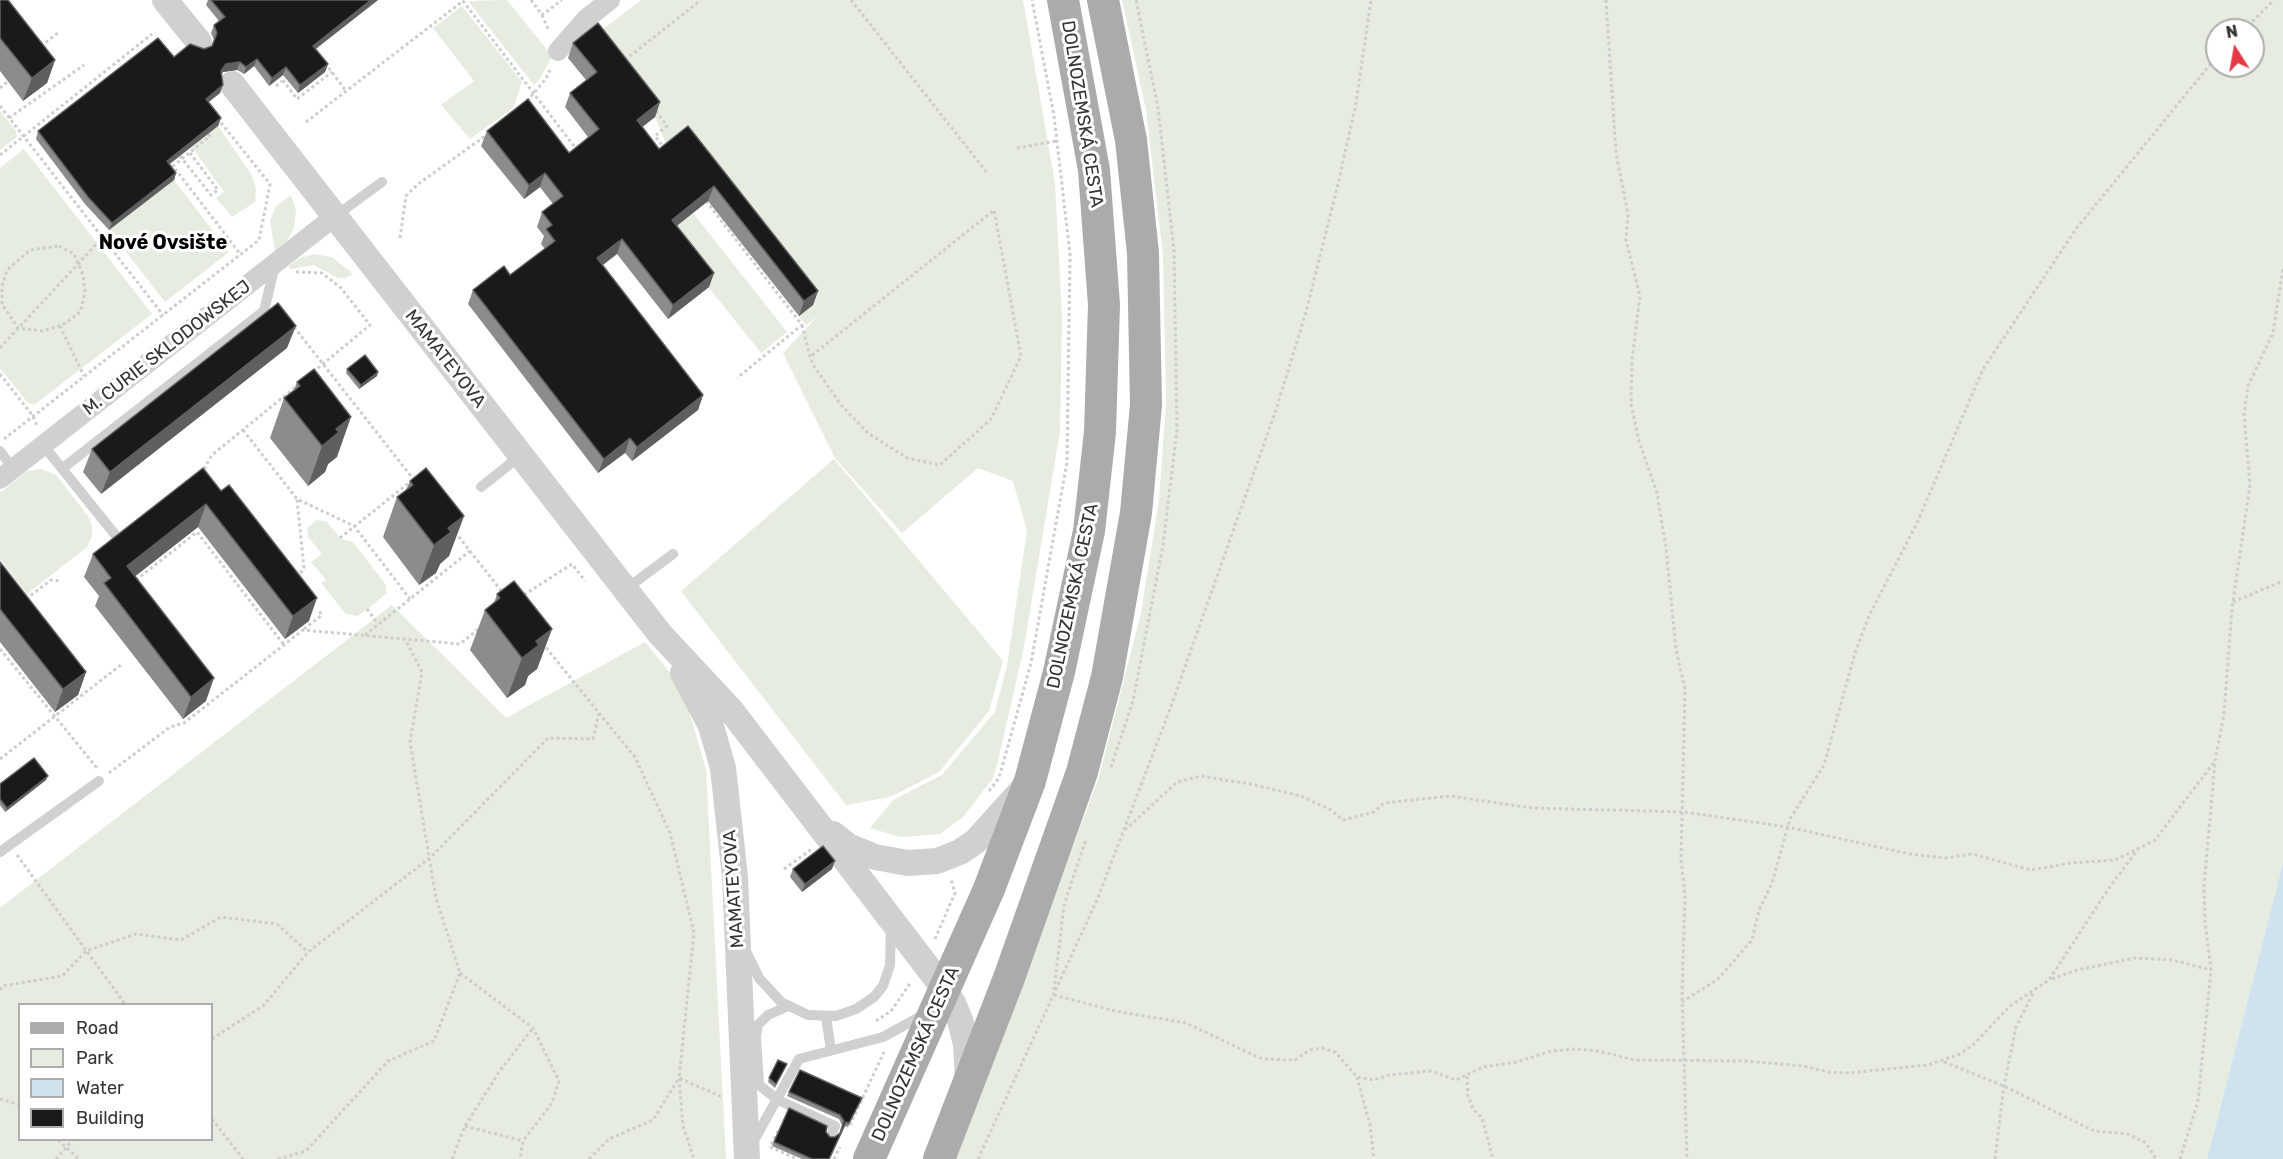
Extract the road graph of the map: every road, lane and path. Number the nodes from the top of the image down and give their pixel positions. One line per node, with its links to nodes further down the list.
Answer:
1 (165, 0): 17 (street)
2 (463, 0): 31 (path); 32 (path)
3 (531, 0): 4 (path)
4 (562, 0)
5 (610, 0): 19 (street)
6 (701, 0): 21 (path)
7 (851, 0): 49 (path)
8 (1032, 0): 42 (path)
9 (1063, 0): 117 (main road, DOLNOZEMSKÁ CESTA)
10 (1103, 0): 153 (main road)
11 (1371, 0): 122 (path)
12 (1606, 0): 119 (path)
13 (2274, 0): 14 (path)
14 (2256, 18)
15 (59, 32): 18 (path)
16 (152, 34): 41 (path)
17 (199, 42)
18 (39, 47)
19 (558, 51): 32 (path)
20 (322, 60): 24 (path)
21 (621, 63)
22 (84, 64): 37 (path)
23 (2205, 71): 120 (path)
24 (332, 72): 26 (path); 31 (path)
25 (292, 74): 26 (path)
26 (283, 80): 29 (path)
27 (8, 81): 30 (path)
28 (232, 84): 52 (street, MAMATEYOVA)
29 (276, 86)
30 (0, 88)
31 (346, 91): 38 (path)
32 (535, 92): 34 (path); 45 (path)
33 (0, 106): 37 (path)
34 (524, 106)
35 (654, 108): 47 (path)
36 (213, 113): 55 (path)
37 (9, 118): 41 (path)
38 (306, 122)
39 (491, 132): 54 (path)
40 (208, 134): 44 (path)
41 (23, 137): 46 (path); 53 (path)
42 (1057, 141): 43 (path); 118 (path)
43 (1017, 148)
44 (190, 153): 48 (path, bridge); 55 (path)
45 (580, 154)
46 (0, 155)
47 (670, 155)
48 (180, 156)
49 (988, 174)
50 (382, 182): 52 (lane)
51 (699, 192): 61 (path)
52 (334, 217): 57 (street, M. CURIE SKLODOWSKEJ); 75 (street, MAMATEYOVA)
53 (102, 238): 56 (path); 60 (path)
54 (400, 238)
55 (241, 255): 60 (path)
56 (78, 263): 62 (path); 63 (path); 63 (path)
57 (276, 263): 59 (lane); 73 (street, M. CURIE SKLODOWSKEJ)
58 (2283, 268): 99 (path)
59 (267, 295): 66 (path); 66 (path); 76 (lane)
60 (163, 315): 68 (path)
61 (802, 324): 65 (path); 69 (path)
62 (60, 326): 63 (path); 68 (path)
63 (18, 328): 64 (path)
64 (0, 348)
65 (810, 357): 65 (path)
66 (323, 363): 71 (path); 79 (path)
67 (0, 374): 70 (path)
68 (84, 377): 70 (path)
69 (737, 378)
70 (33, 416): 72 (path); 73 (path)
71 (243, 430): 77 (path); 82 (path)
72 (0, 442)
73 (44, 445): 76 (lane); 78 (street, M. CURIE SKLODOWSKEJ)
74 (0, 451): 78 (lane)
75 (520, 456): 80 (lane); 94 (street, MAMATEYOVA)
76 (63, 468): 85 (lane)
77 (204, 469)
78 (7, 474)
79 (414, 479): 81 (path); 84 (path)
80 (481, 487)
81 (421, 488)
82 (297, 499): 84 (path); 90 (path)
83 (449, 524): 87 (path)
84 (354, 526): 86 (path); 97 (path)
85 (117, 537)
86 (340, 538)
87 (470, 551): 95 (path); 97 (path)
88 (673, 554): 94 (lane)
89 (60, 581): 98 (path)
90 (294, 581)
91 (585, 581): 96 (path)
92 (2283, 581): 99 (path)
93 (133, 582): 109 (path)
94 (626, 589): 105 (street, MAMATEYOVA)
95 (504, 595)
96 (521, 597)
97 (410, 599): 102 (path)
98 (22, 602)
99 (2233, 602): 115 (path)
100 (367, 609): 102 (path)
101 (319, 611): 104 (path)
102 (378, 624): 106 (path)
103 (486, 624): 107 (path)
104 (303, 630): 106 (path); 109 (path)
105 (660, 634): 121 (street, MAMATEYOVA); 129 (street, MAMATEYOVA)
106 (364, 636): 107 (path)
107 (405, 639): 126 (path)
108 (541, 641): 112 (path)
109 (284, 645): 113 (path)
110 (0, 649): 113 (path)
111 (122, 664): 113 (path)
112 (599, 713): 126 (path); 151 (path)
113 (54, 717): 114 (path)
114 (0, 759)
115 (2215, 761): 124 (path); 132 (path)
116 (99, 781): 123 (lane)
117 (1030, 781): 121 (street); 138 (main road, DOLNOZEMSKÁ CESTA)
118 (986, 795)
119 (1684, 812): 120 (path); 122 (path); 139 (path)
120 (1787, 827): 124 (path); 139 (path)
121 (821, 828): 127 (path); 128 (street, MAMATEYOVA)
122 (1124, 831): 137 (path)
123 (10, 845): 125 (lane); 130 (path)
124 (2138, 849): 134 (path)
125 (0, 852)
126 (431, 857): 131 (path); 133 (path)
127 (784, 868)
128 (891, 920): 138 (street, MAMATEYOVA); 142 (lane)
129 (737, 932): 141 (lane); 157 (street, MAMATEYOVA)
130 (86, 951): 131 (path); 136 (path); 140 (path)
131 (308, 952): 144 (path)
132 (2211, 970): 134 (path); 187 (path)
133 (460, 973): 143 (path); 172 (path)
134 (2049, 980): 135 (path)
135 (2035, 989): 147 (path); 152 (path)
136 (0, 990)
137 (1054, 995): 150 (path); 181 (path)
138 (941, 1001): 146 (lane); 153 (street, MAMATEYOVA); 179 (main road, DOLNOZEMSKÁ CESTA)
139 (1682, 1002): 148 (path)
140 (124, 1003)
141 (788, 1006): 142 (lane); 155 (lane)
142 (826, 1017): 146 (lane)
143 (533, 1028): 159 (path); 166 (path)
144 (213, 1038)
145 (886, 1046): 160 (path)
146 (831, 1050): 155 (lane)
147 (1943, 1061): 148 (path); 152 (path)
148 (1685, 1062): 149 (path); 184 (path)
149 (1467, 1076): 150 (path); 183 (path)
150 (1357, 1077): 182 (path)
151 (679, 1078): 157 (path); 175 (path); 176 (path)
152 (2004, 1086): 185 (path); 186 (path)
153 (968, 1087): 180 (main road)
154 (0, 1099): 156 (path)
155 (778, 1100): 162 (lane); 168 (lane)
156 (18, 1104)
157 (745, 1107): 168 (street, MAMATEYOVA)
158 (213, 1120): 171 (path)
159 (465, 1126): 166 (path); 173 (path)
160 (848, 1128)
161 (778, 1129): 177 (path)
162 (832, 1134)
163 (844, 1138): 178 (path)
164 (59, 1141): 167 (path)
165 (72, 1141): 167 (path)
166 (523, 1141): 174 (path)
167 (65, 1146): 169 (path); 170 (path)
168 (750, 1157)
169 (56, 1159)
170 (79, 1159)
171 (243, 1159)
172 (278, 1159)
173 (452, 1159)
174 (520, 1159)
175 (589, 1159)
176 (694, 1159)
177 (797, 1159)
178 (834, 1159)
179 (869, 1159)
180 (939, 1159)
181 (978, 1159)
182 (1374, 1159)
183 (1492, 1159)
184 (1687, 1159)
185 (1995, 1159)
186 (2156, 1159)
187 (2180, 1159)

